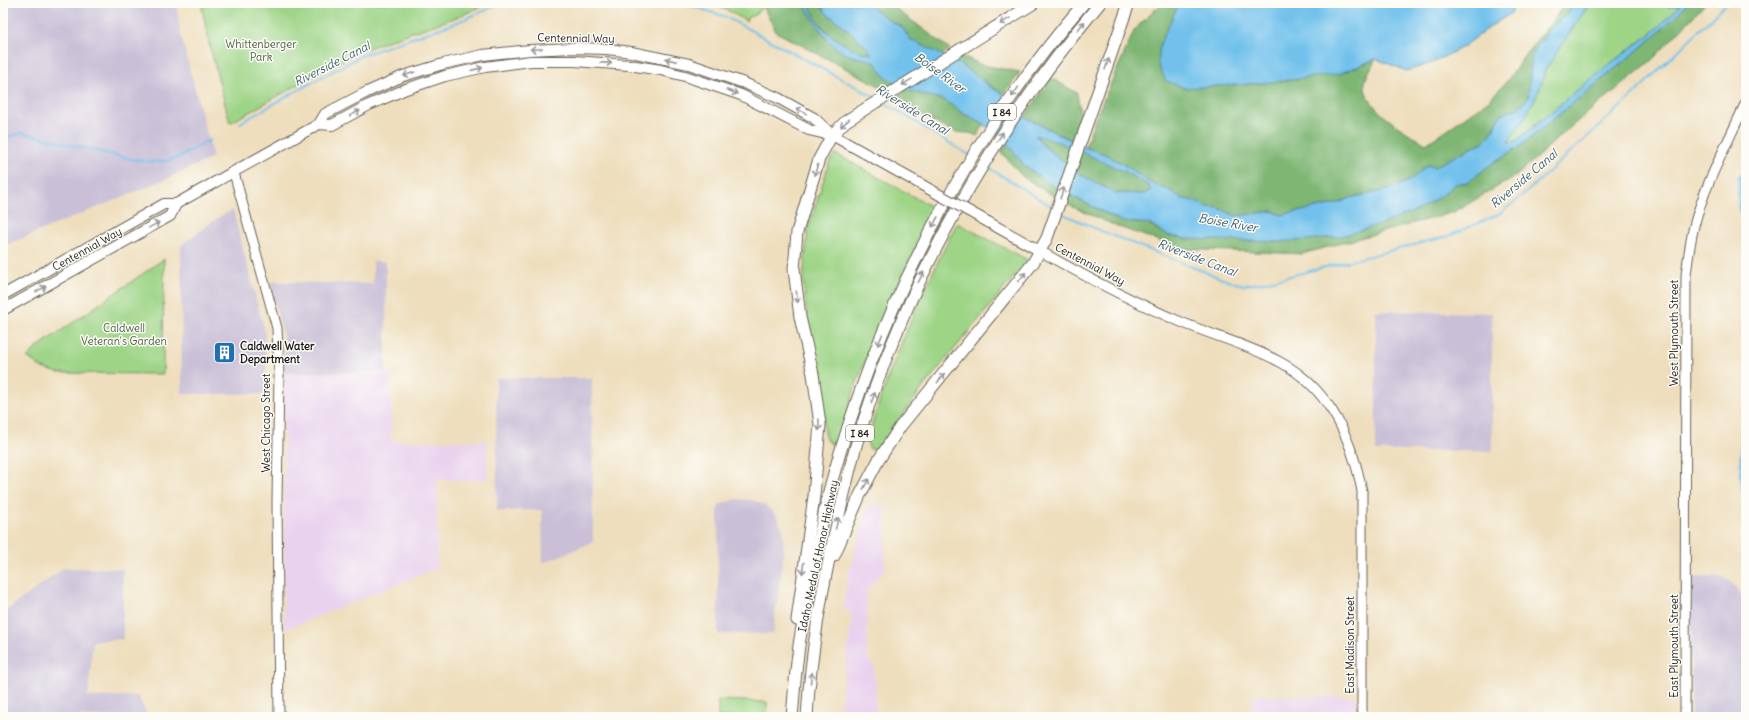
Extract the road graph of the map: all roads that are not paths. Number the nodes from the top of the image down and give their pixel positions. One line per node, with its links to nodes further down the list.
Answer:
1 (1034, 3): 6 (highway, one-way to 6)
2 (1084, 3): 15 (highway, Idaho Medal of Honor Highway / I 84, one-way to 15)
3 (1100, 3): 12 (highway, I 84, one-way to 3)
4 (1129, 3): 9 (highway, one-way to 4)
5 (1746, 102): 14 (street, West Plymouth Street)
6 (832, 135): 7 (main road, Centennial Way); 9 (main road, Centennial Way, bridge); 15 (highway, one-way to 15)
7 (234, 173): 8 (main road, Centennial Way); 16 (street, West Chicago Street)
8 (176, 204): 10 (main road, Centennial Way); 11 (main road, Centennial Way, one-way to 8)
9 (1040, 251): 12 (highway, one-way to 9); 13 (street, Centennial Way)
10 (4, 294)
11 (5, 309)
12 (826, 570): 18 (highway, I 84, one-way to 12)
13 (1362, 574): 19 (street, East Madison Street)
14 (1686, 575): 20 (street, East Plymouth Street)
15 (798, 654): 17 (highway, Idaho Medal of Honor Highway / I 84)
16 (279, 717)
17 (792, 717)
18 (807, 717)
19 (1362, 717)
20 (1685, 717)

